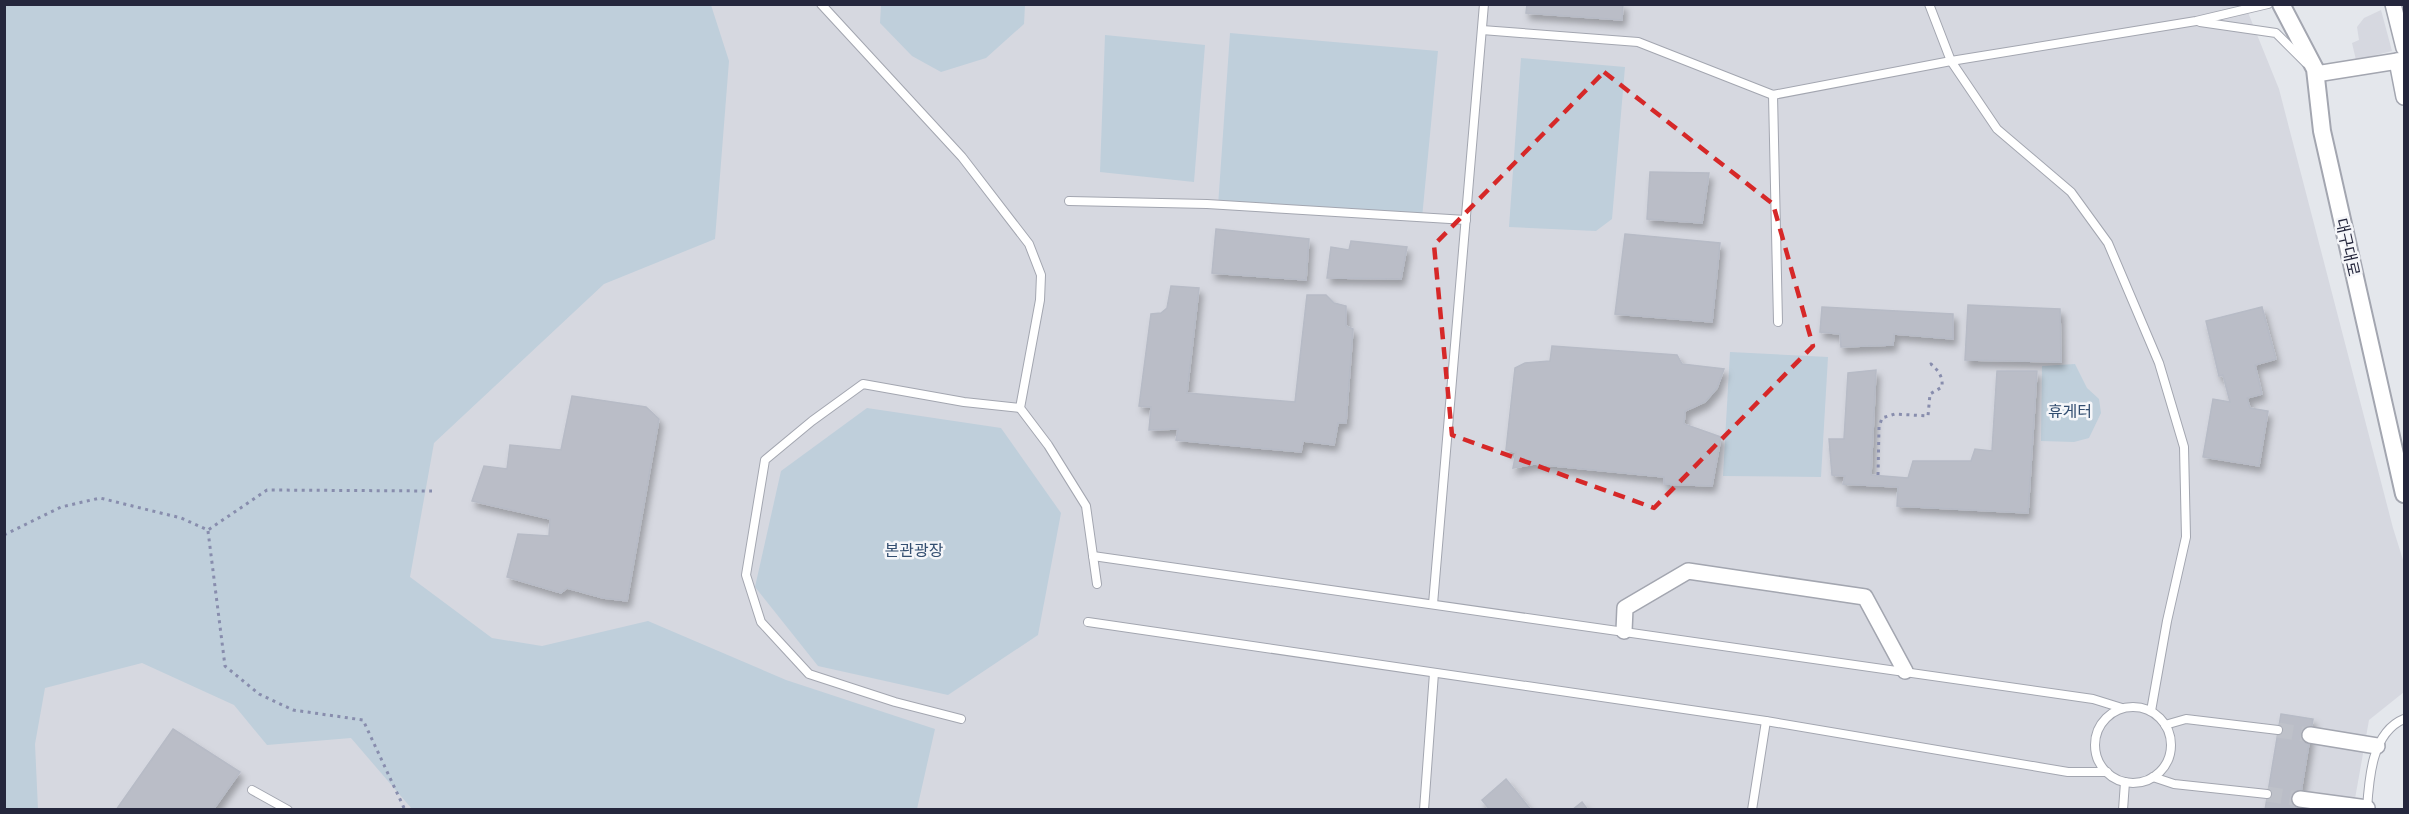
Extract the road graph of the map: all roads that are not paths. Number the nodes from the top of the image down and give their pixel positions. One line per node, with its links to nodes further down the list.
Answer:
1 (821, 4): 17 (lane)
2 (1484, 4): 8 (lane)
3 (1929, 4): 10 (lane)
4 (2268, 4): 7 (lane)
5 (2281, 4): 11 (street, 대구대로)
6 (2393, 4): 9 (street)
7 (2196, 21): 10 (lane); 11 (lane)
8 (1482, 30): 12 (lane); 15 (lane)
9 (2402, 56): 11 (street); 13 (street)
10 (1952, 61): 12 (lane); 27 (lane)
11 (2315, 72): 18 (street, 대구대로)
12 (1773, 95): 16 (lane)
13 (2404, 97)
14 (1069, 201): 15 (lane)
15 (1466, 220): 21 (lane)
16 (1778, 322)
17 (1020, 408): 19 (lane); 28 (lane)
18 (2404, 494)
19 (1093, 556): 20 (lane); 21 (lane)
20 (1097, 584)
21 (1433, 604): 23 (lane)
22 (1088, 622): 25 (lane)
23 (1624, 631): 24 (lane); 24 (street)
24 (1905, 671): 26 (lane)
25 (1434, 673): 30 (lane); 44 (lane)
26 (2122, 708): 27 (lane); 35 (lane)
27 (2151, 711): 31 (lane)
28 (961, 719)
29 (2404, 719): 34 (lane)
30 (1766, 721): 35 (lane); 45 (lane)
31 (2166, 725): 32 (lane); 36 (lane)
32 (2278, 730)
33 (2310, 735): 34 (street)
34 (2377, 746): 42 (lane)
35 (2107, 772): 37 (lane)
36 (2153, 777): 37 (lane); 39 (lane)
37 (2125, 782): 46 (lane)
38 (252, 790): 41 (lane)
39 (2267, 794)
40 (2300, 799): 42 (street)
41 (276, 806): 43 (lane)
42 (2367, 809)
43 (288, 810)
44 (1424, 810)
45 (1752, 810)
46 (2123, 810)

